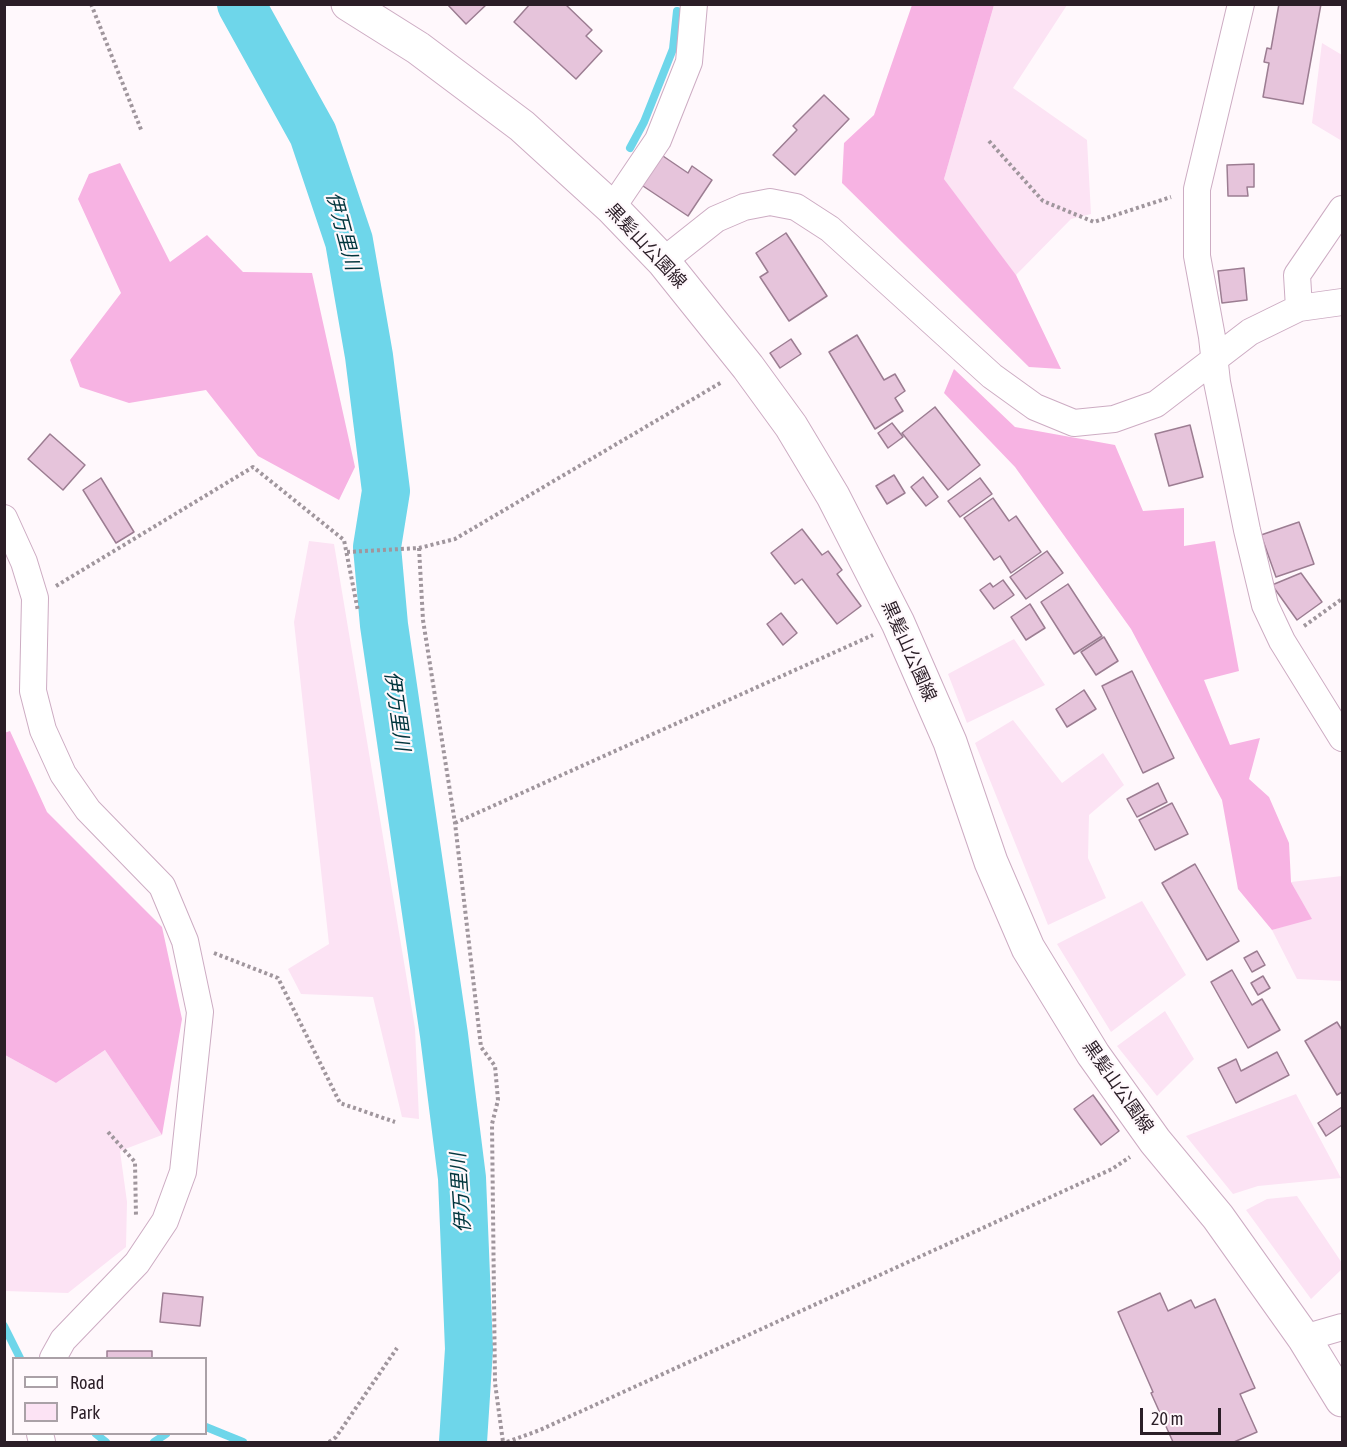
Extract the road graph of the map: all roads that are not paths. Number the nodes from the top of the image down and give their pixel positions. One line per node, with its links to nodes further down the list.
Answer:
1 (348, 4): 4 (main road, 黒髪山公園線)
2 (694, 4): 4 (street)
3 (1241, 4): 9 (street)
4 (612, 208): 6 (main road, 黒髪山公園線)
5 (1342, 209): 8 (street)
6 (663, 261): 9 (street); 13 (main road, 黒髪山公園線)
7 (1342, 302): 8 (street)
8 (1299, 308): 9 (street)
9 (1214, 360): 11 (street)
10 (4, 518): 14 (street)
11 (1342, 738)
12 (1342, 1327): 13 (street)
13 (1304, 1338): 15 (main road, 黒髪山公園線)
14 (54, 1357)
15 (1342, 1400)

